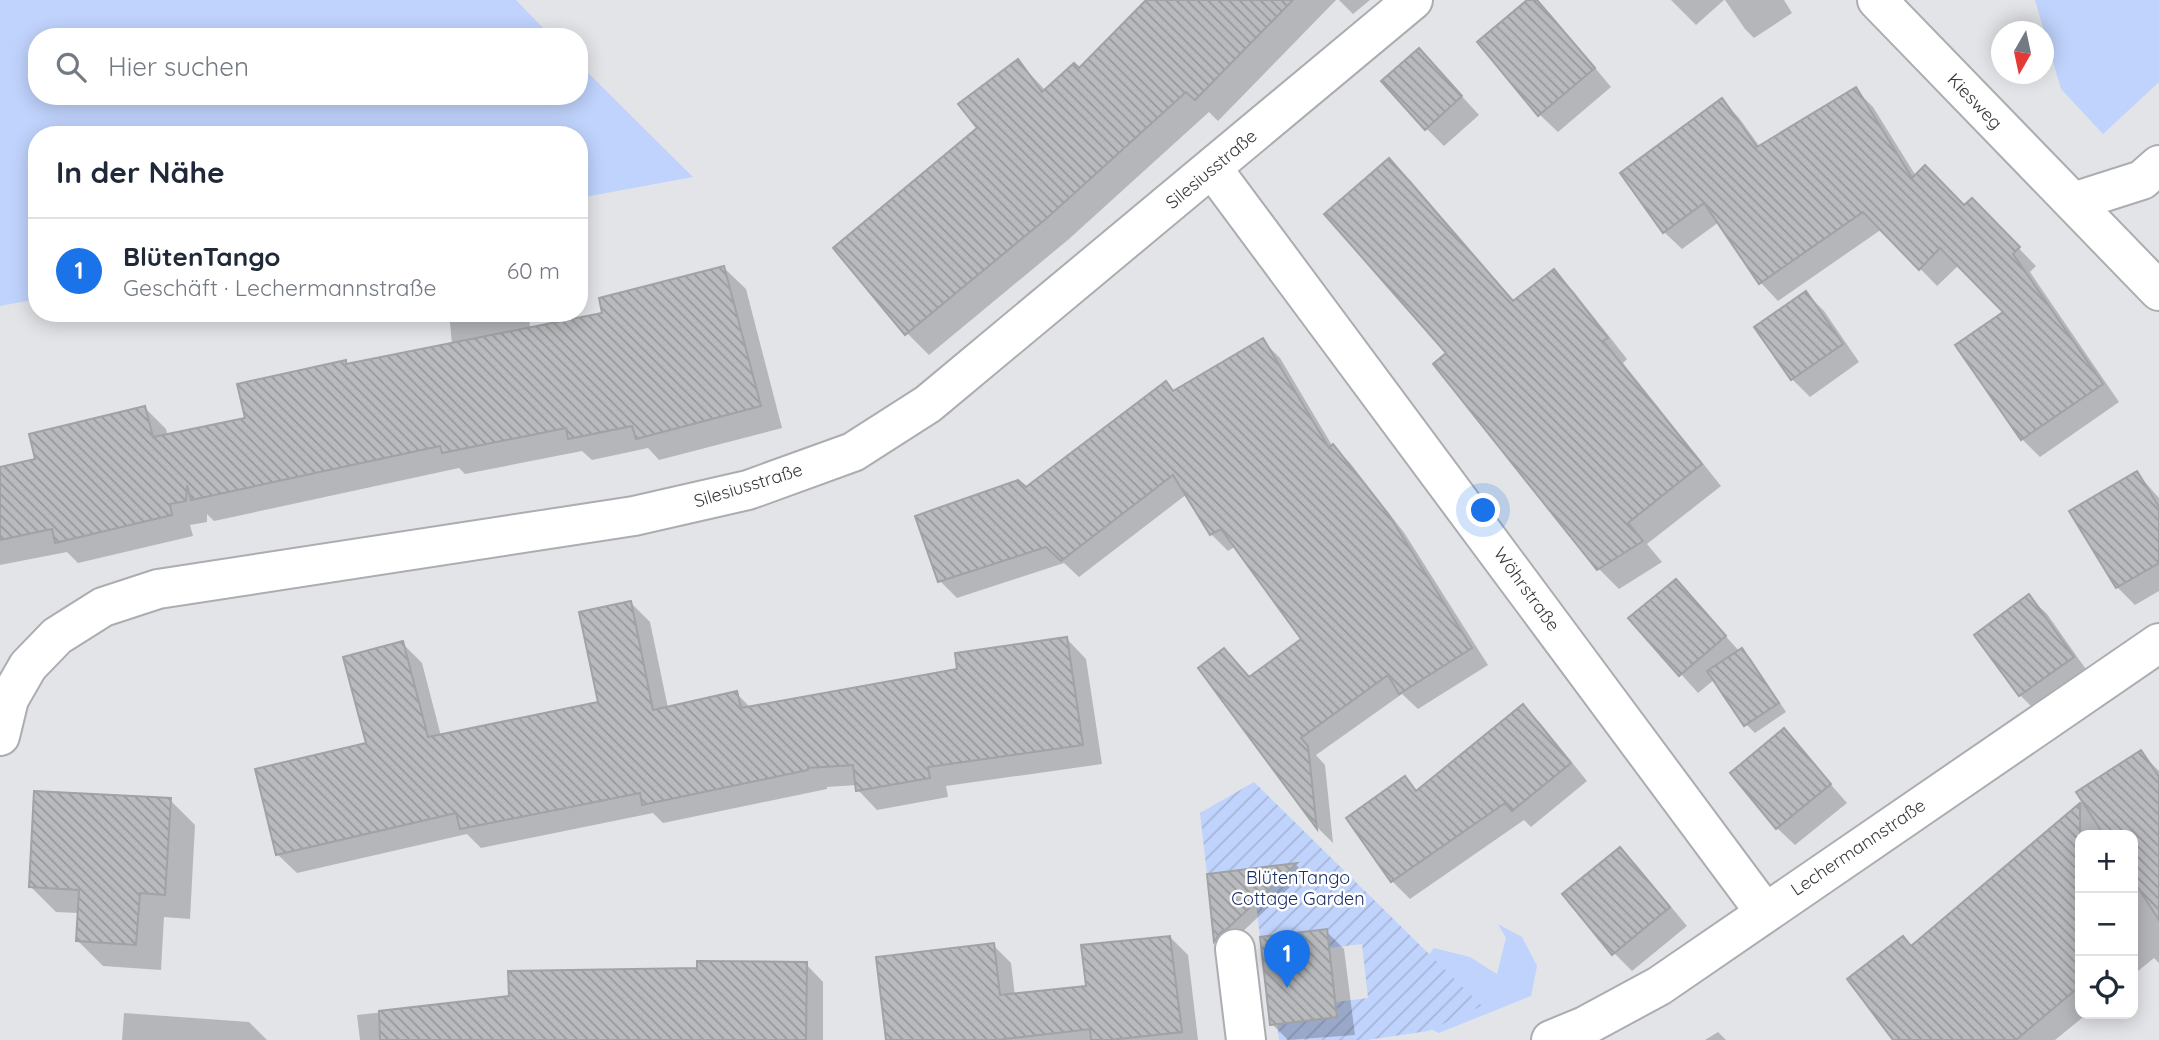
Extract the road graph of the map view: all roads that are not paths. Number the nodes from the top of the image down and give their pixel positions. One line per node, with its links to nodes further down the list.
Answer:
1 (1413, 0): 4 (street, Silesiusstraße)
2 (1877, 0): 5 (street, Kiesweg)
3 (2159, 165): 5 (street)
4 (1212, 168): 8 (street, Silesiusstraße); 9 (street, Wöhrstraße)
5 (2073, 202): 6 (street, Kiesweg)
6 (2159, 291)
7 (2159, 643): 9 (street, Lechermannstraße)
8 (0, 736)
9 (1764, 911): 12 (street, Lechermannstraße)
10 (1235, 949): 11 (street)
11 (1246, 1040)
12 (1551, 1040)

